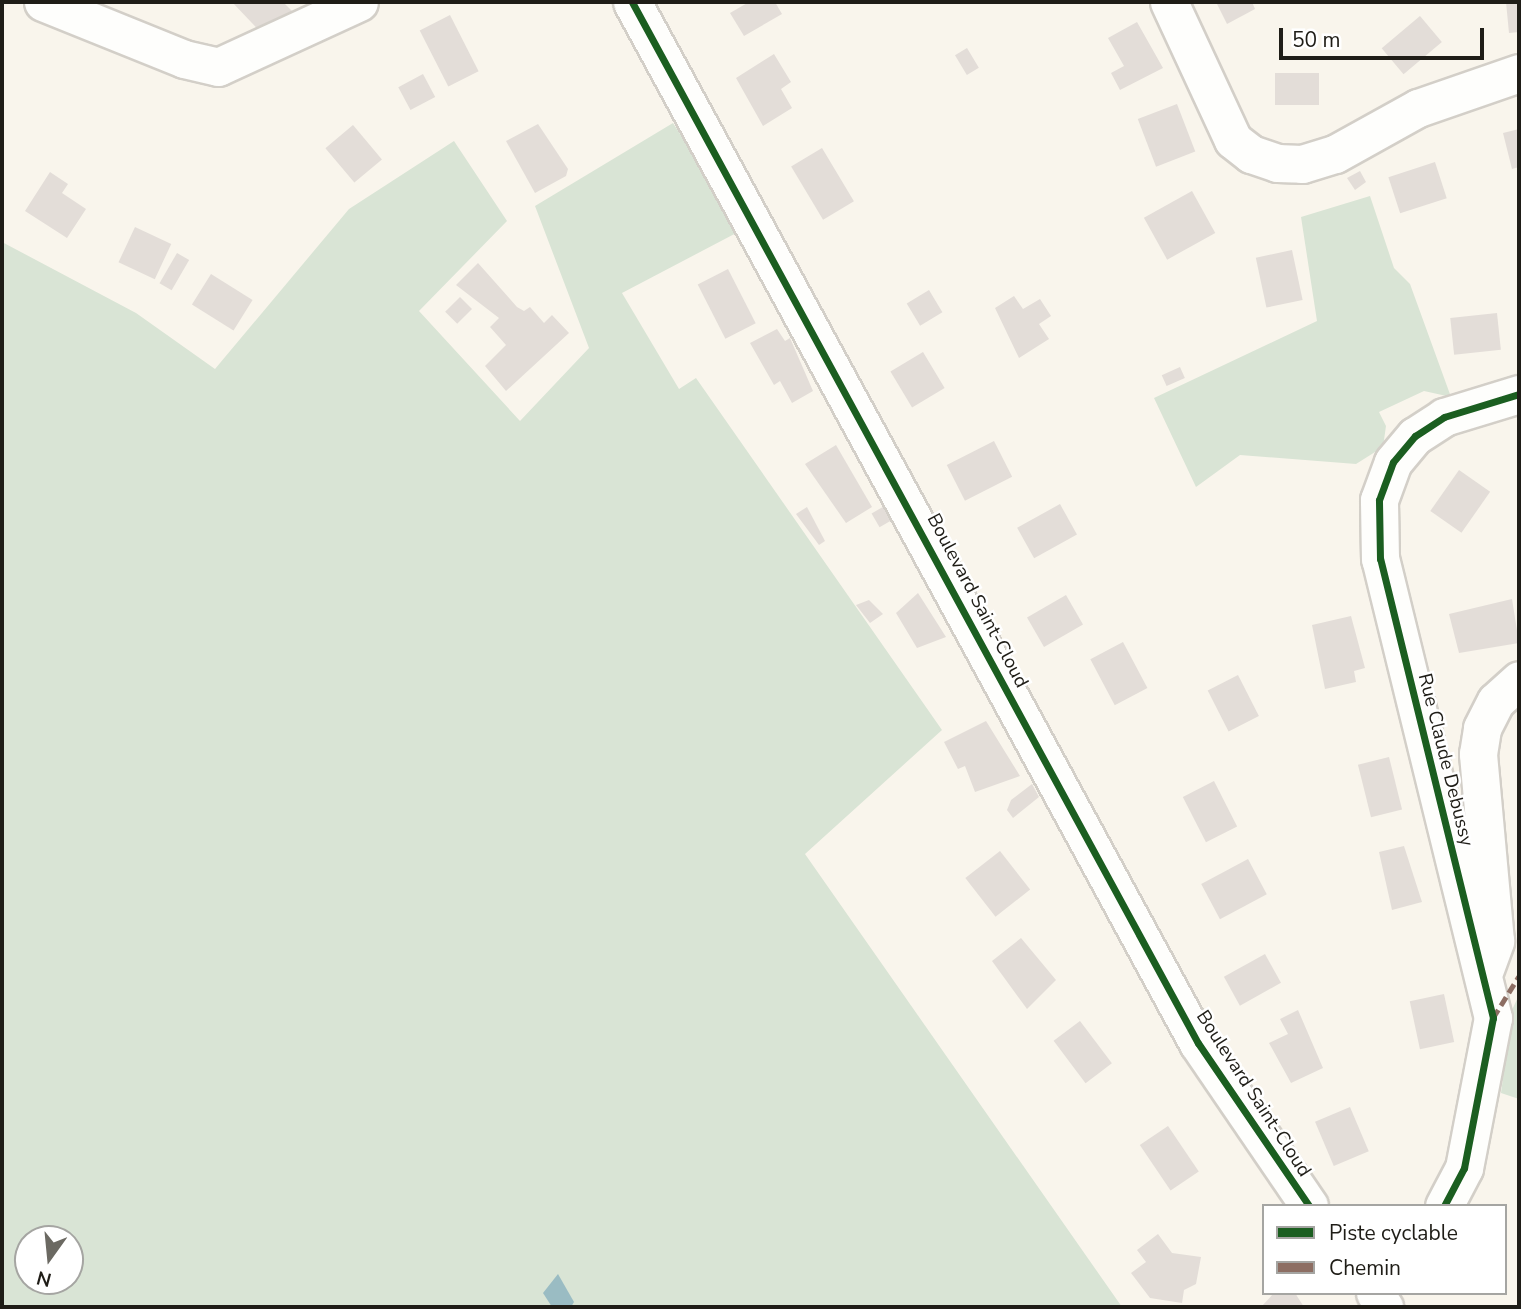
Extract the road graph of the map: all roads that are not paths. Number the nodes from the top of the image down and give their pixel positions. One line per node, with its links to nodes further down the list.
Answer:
1 (43, 2): 2 (street)
2 (359, 2)
3 (632, 2): 9 (street, Boulevard Saint-Cloud)
4 (1169, 2): 5 (street)
5 (1519, 73)
6 (1519, 394): 8 (street, Rue Claude Debussy)
7 (1519, 680): 8 (street)
8 (1479, 971): 10 (street, Rue Claude Debussy)
9 (1308, 1204)
10 (1445, 1204)

